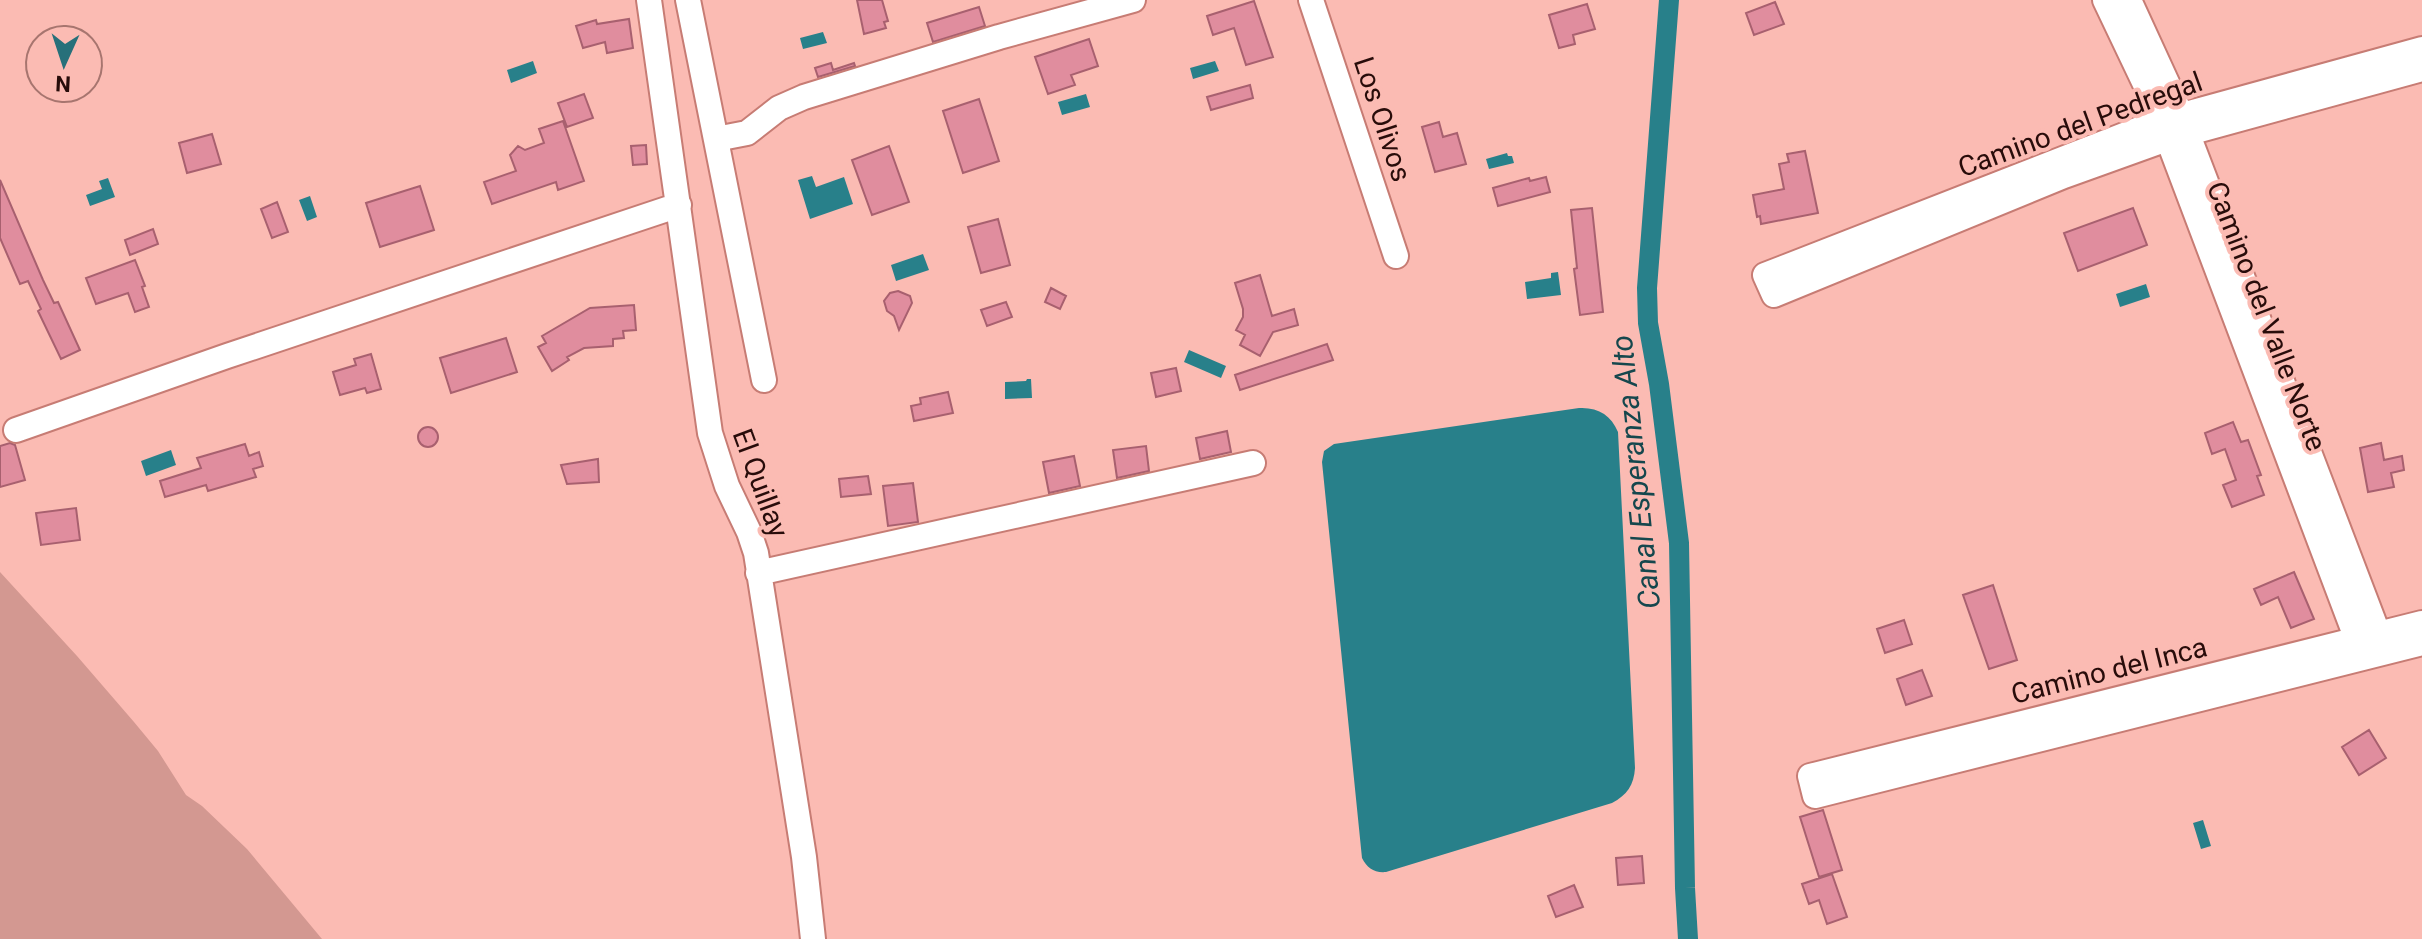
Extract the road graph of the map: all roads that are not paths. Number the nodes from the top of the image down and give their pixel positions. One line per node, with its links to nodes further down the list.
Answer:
1 (649, 0): 11 (street, El Quillay)
2 (688, 0): 10 (street)
3 (1133, 0): 10 (street)
4 (1311, 0): 12 (street, Los Olivos)
5 (2105, 0): 9 (street, Camino del Valle Norte)
6 (2129, 0): 9 (street, Camino del Valle Norte)
7 (2422, 49): 9 (street, Camino del Pedregal)
8 (2422, 69): 9 (street, Camino del Pedregal)
9 (2174, 127): 13 (street, Camino del Pedregal); 20 (street, Camino del Valle Norte)
10 (716, 139): 14 (street)
11 (679, 205): 15 (street); 17 (street, El Quillay)
12 (1396, 256)
13 (1769, 285)
14 (764, 380)
15 (16, 430)
16 (1253, 463): 17 (street)
17 (758, 573): 22 (street, El Quillay)
18 (2422, 623): 20 (street, Camino del Inca)
19 (2422, 643): 20 (street, Camino del Inca)
20 (2371, 646): 21 (street, Camino del Inca)
21 (1812, 786)
22 (813, 939)

